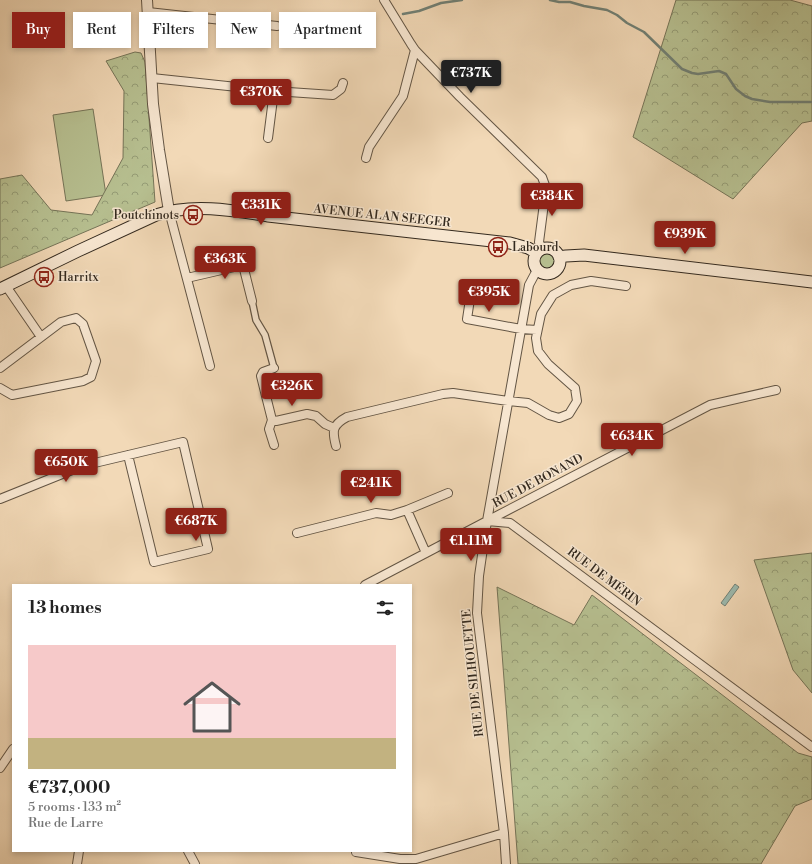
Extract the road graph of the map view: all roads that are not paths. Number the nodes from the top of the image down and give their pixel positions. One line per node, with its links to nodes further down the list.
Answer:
1 (147, 0): 3 (street)
2 (384, 0): 7 (street)
3 (148, 12)
4 (208, 19): 5 (street)
5 (277, 26)
6 (150, 48): 8 (street)
7 (415, 50): 12 (street); 14 (street)
8 (152, 78): 10 (street); 13 (street)
9 (343, 83): 10 (street)
10 (274, 91): 11 (street)
11 (268, 138)
12 (366, 158)
13 (169, 211): 14 (main road, AVENUE ALAN SEEGER); 17 (street); 21 (main road, AVENUE ALAN SEEGER)
14 (539, 251): 15 (main road); 16 (main road)
15 (559, 257): 16 (main road); 18 (main road)
16 (538, 270): 23 (street, RUE DE SILHOUETTE)
17 (187, 278): 22 (street); 26 (street)
18 (812, 282)
19 (472, 286): 23 (street)
20 (626, 286): 24 (street)
21 (3, 287): 25 (street)
22 (252, 301): 28 (street)
23 (521, 329): 24 (street); 31 (street, RUE DE SILHOUETTE)
24 (537, 330): 31 (street)
25 (41, 337): 27 (street); 29 (street)
26 (210, 366)
27 (0, 368)
28 (274, 368): 32 (street)
29 (0, 388)
30 (776, 390): 40 (street, RUE DE BONAND)
31 (508, 402): 33 (street); 40 (street, RUE DE SILHOUETTE)
32 (272, 420): 33 (street); 34 (street)
33 (334, 428): 35 (street)
34 (274, 445)
35 (336, 446)
36 (128, 455): 36 (street); 38 (street)
37 (448, 493): 39 (street)
38 (0, 499)
39 (407, 510): 41 (street); 42 (street)
40 (487, 521): 42 (street); 44 (street, RUE DE MÉRIN); 47 (street, RUE DE SILHOUETTE)
41 (297, 533)
42 (426, 553): 43 (street)
43 (367, 584)
44 (812, 747)
45 (12, 750): 46 (street)
46 (0, 768)
47 (504, 833): 50 (street); 53 (street, RUE DE SILHOUETTE)
48 (79, 852): 51 (street)
49 (189, 852): 52 (street)
50 (356, 852)
51 (77, 864)
52 (195, 864)
53 (506, 864)

